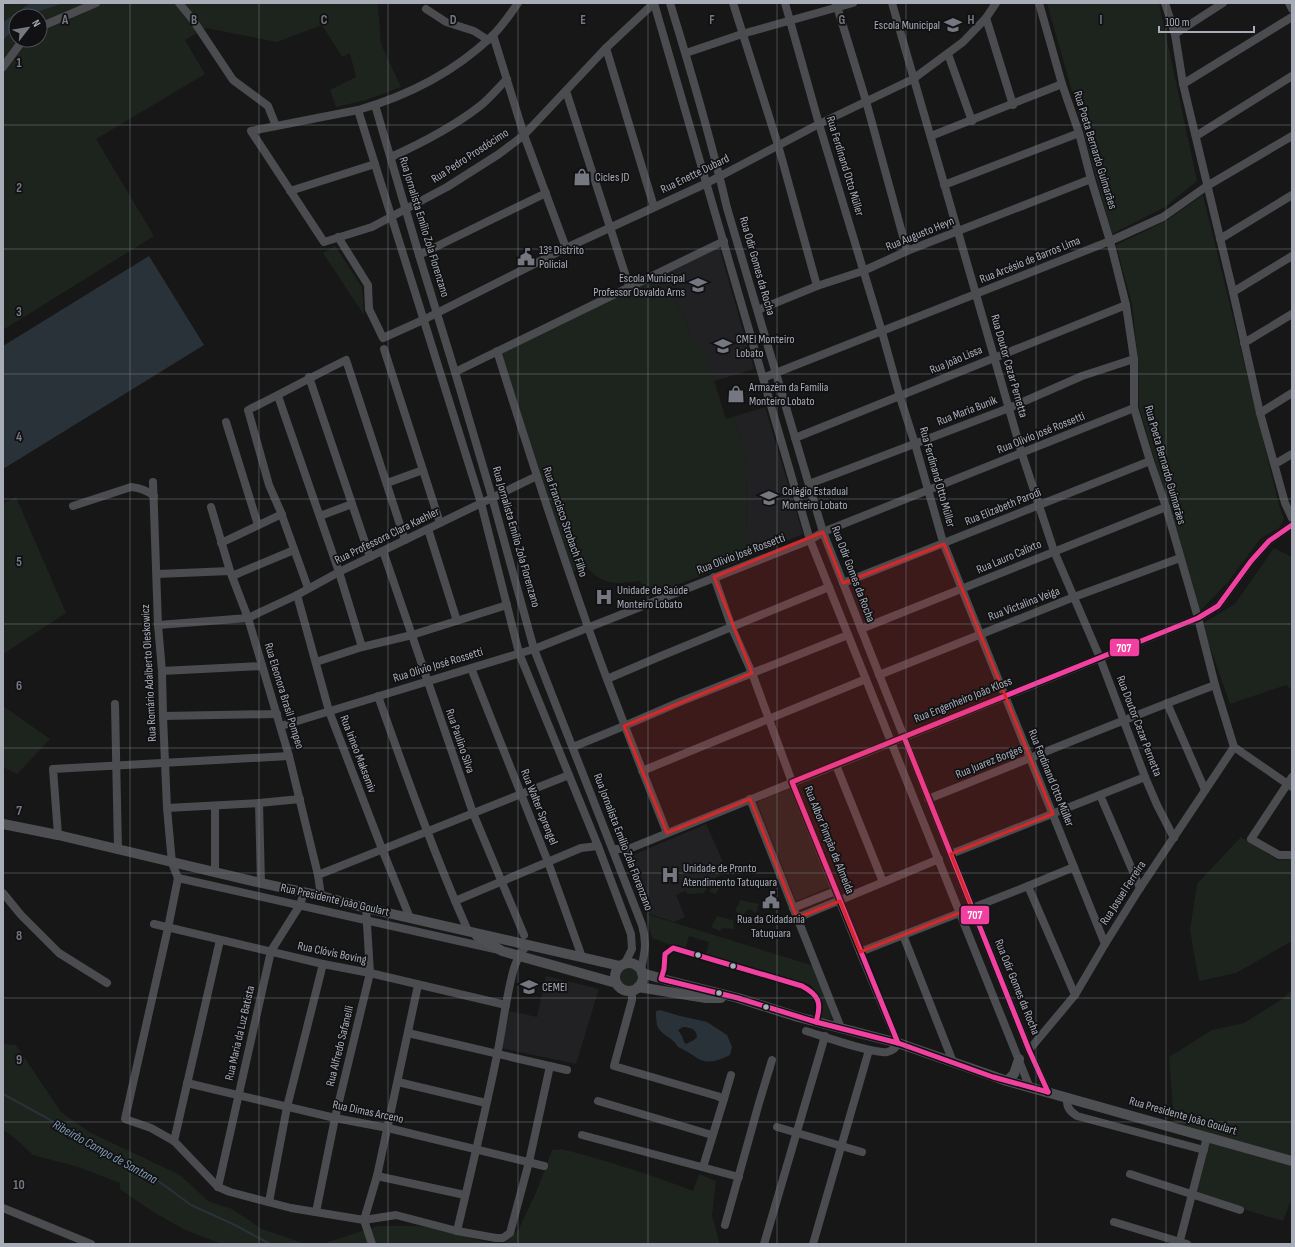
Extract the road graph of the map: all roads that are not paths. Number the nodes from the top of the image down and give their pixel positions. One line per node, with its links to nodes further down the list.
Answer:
1 (96, 3): 21 (street)
2 (179, 3): 42 (street)
3 (518, 3): 24 (street)
4 (654, 3): 26 (street, Rua Pedro Prosdócimo); 53 (street, Rua Odir Gomes da Rocha)
5 (670, 3): 27 (street, Rua Odir Gomes da Rocha)
6 (733, 3): 22 (street)
7 (785, 3): 20 (street, Rua Ferdinand Otto Müller)
8 (853, 3): 15 (street)
9 (892, 3): 32 (street, Rua Doutor Cezar Pernetta)
10 (996, 3): 18 (street, Rua Enette Dubard)
11 (1039, 3): 33 (street, Rua Poeta Bernardo Guimarães)
12 (1165, 3): 23 (street)
13 (1224, 3): 23 (street)
14 (1289, 3): 17 (street)
15 (837, 5): 20 (street); 36 (street)
16 (426, 9): 24 (street)
17 (1292, 9)
18 (986, 18): 28 (street, Rua Enette Dubard); 38 (street)
19 (1292, 18): 34 (street)
20 (790, 21): 22 (street); 41 (street, Rua Ferdinand Otto Müller)
21 (48, 24)
22 (742, 34): 27 (street); 48 (street)
23 (1175, 34): 34 (street)
24 (490, 38): 31 (street); 37 (street)
25 (18, 48): 29 (street)
26 (606, 48): 35 (street, Rua Pedro Prosdócimo); 59 (street)
27 (686, 53): 51 (street, Rua Odir Gomes da Rocha)
28 (948, 54): 32 (street, Rua Enette Dubard); 40 (street)
29 (3, 68)
30 (1292, 76): 46 (street)
31 (507, 79): 44 (street); 49 (street)
32 (913, 79): 36 (street, Rua Enette Dubard); 45 (street, Rua Doutor Cezar Pernetta)
33 (1062, 84): 38 (street); 43 (street, Rua Poeta Bernardo Guimarães)
34 (1183, 84): 46 (street)
35 (566, 91): 44 (street, Rua Pedro Prosdócimo); 62 (street)
36 (866, 101): 41 (street, Rua Enette Dubard); 69 (street)
37 (375, 105): 39 (street); 49 (street, Rua Jornalista Emílio Zola Florenzano)
38 (1013, 105): 40 (street)
39 (358, 110): 42 (street); 50 (street, Rua Jornalista Emílio Zola Florenzano)
40 (972, 120): 45 (street)
41 (819, 124): 48 (street, Rua Enette Dubard); 72 (street, Rua Ferdinand Otto Müller)
42 (276, 126): 56 (street)
43 (1078, 133): 52 (street, Rua Poeta Bernardo Guimarães); 54 (street)
44 (524, 135): 57 (street); 60 (street, Rua Pedro Prosdócimo)
45 (931, 136): 54 (street, Rua Doutor Cezar Pernetta)
46 (1196, 136): 55 (street)
47 (1292, 136): 55 (street, Rua Arcésio de Barros Lima)
48 (778, 145): 51 (street, Rua Enette Dubard); 74 (street)
49 (390, 157): 60 (street, Rua Jornalista Emílio Zola Florenzano)
50 (375, 164): 56 (street); 61 (street, Rua Jornalista Emílio Zola Florenzano)
51 (720, 176): 53 (street, Rua Enette Dubard); 78 (street, Rua Odir Gomes da Rocha)
52 (1091, 179): 63 (street, Rua Augusto Heyn); 67 (street, Rua Poeta Bernardo Guimarães)
53 (707, 183): 59 (street, Rua Enette Dubard); 66 (street, Rua Odir Gomes da Rocha)
54 (944, 185): 63 (street, Rua Doutor Cezar Pernetta)
55 (1207, 186): 65 (street); 67 (street, Rua Arcésio de Barros Lima)
56 (290, 191): 64 (street, Rua Pedro Prosdócimo)
57 (546, 193): 68 (street); 70 (street)
58 (1292, 195): 65 (street)
59 (654, 207): 62 (street, Rua Enette Dubard)
60 (406, 209): 61 (street, Rua Pedro Prosdócimo); 70 (street, Rua Jornalista Emílio Zola Florenzano)
61 (391, 216): 64 (street, Rua Pedro Prosdócimo); 81 (street, Rua Jornalista Emílio Zola Florenzano)
62 (610, 227): 68 (street, Rua Enette Dubard); 73 (street)
63 (957, 231): 69 (street, Rua Augusto Heyn); 76 (street, Rua Doutor Cezar Pernetta)
64 (338, 237): 81 (street, Rua Enette Dubard)
65 (1220, 238): 75 (street)
66 (724, 241): 73 (street); 91 (street, Rua Odir Gomes da Rocha)
67 (1110, 241): 76 (street, Rua Arcésio de Barros Lima); 77 (street, Rua Poeta Bernardo Guimarães)
68 (566, 248): 79 (street, Rua Enette Dubard)
69 (907, 251): 72 (street, Rua Augusto Heyn)
70 (419, 255): 79 (street, Rua Jornalista Emílio Zola Florenzano)
71 (1292, 256): 75 (street)
72 (863, 271): 74 (street, Rua Augusto Heyn); 82 (street, Rua Ferdinand Otto Müller)
73 (629, 286): 85 (street)
74 (817, 286): 78 (street, Rua Augusto Heyn)
75 (1233, 292): 83 (street)
76 (976, 295): 82 (street, Rua Arcésio de Barros Lima); 86 (street, Rua Doutor Cezar Pernetta)
77 (1126, 305): 86 (street, Rua João Lissa); 87 (street, Rua Poeta Bernardo Guimarães)
78 (758, 310): 89 (street, Rua Odir Gomes da Rocha)
79 (437, 312): 81 (street, Rua Enette Dubard); 88 (street, Rua Jornalista Emílio Zola Florenzano)
80 (1292, 314): 83 (street)
81 (423, 320): 113 (street, Rua Jornalista Emílio Zola Florenzano)
82 (882, 332): 89 (street, Rua Arcésio de Barros Lima); 94 (street, Rua Ferdinand Otto Müller)
83 (1244, 343): 97 (street)
84 (384, 349): 105 (street)
85 (497, 351): 88 (street); 106 (street, Rua Francisco Strobach Filho)
86 (994, 357): 94 (street, Rua João Lissa); 95 (street, Rua Doutor Cezar Pernetta)
87 (1134, 359): 95 (street, Rua Maria Bunik); 96 (street, Rua Poeta Bernardo Guimarães)
88 (456, 372): 112 (street, Rua Jornalista Emílio Zola Florenzano)
89 (776, 373): 91 (street, Rua Arcésio de Barros Lima); 99 (street, Rua Odir Gomes da Rocha)
90 (309, 377): 93 (street); 108 (street); 114 (street)
91 (763, 378): 128 (street, Rua Odir Gomes da Rocha)
92 (1292, 393): 97 (street)
93 (278, 396): 119 (street); 120 (street)
94 (900, 397): 99 (street, Rua João Lissa); 100 (street, Rua Ferdinand Otto Müller)
95 (1009, 408): 100 (street, Rua Maria Bunik); 101 (street, Rua Doutor Cezar Pernetta)
96 (1134, 408): 101 (street, Rua Olivio José Rossetti); 103 (street, Rua Poeta Bernardo Guimarães)
97 (1260, 414): 104 (street)
98 (226, 422): 123 (street)
99 (796, 438): 109 (street, Rua Odir Gomes da Rocha)
100 (915, 444): 109 (street, Rua Maria Bunik); 110 (street, Rua Ferdinand Otto Müller)
101 (1022, 454): 110 (street, Rua Olivio José Rossetti); 115 (street, Rua Doutor Cezar Pernetta)
102 (1292, 454): 104 (street)
103 (1150, 461): 115 (street, Rua Elizabeth Parodi); 118 (street, Rua Poeta Bernardo Guimarães)
104 (1275, 464): 121 (street)
105 (423, 470): 108 (street); 122 (street)
106 (537, 476): 112 (street, Rua Professora Clara Kaehler); 151 (street, Rua Francisco Strobach Filho)
107 (153, 482): 111 (street, Rua Romário Adalberto Oleskowicz)
108 (387, 484): 127 (street)
109 (809, 484): 126 (street, Rua Odir Gomes da Rocha)
110 (928, 490): 126 (street, Rua Olivio José Rossetti); 130 (street, Rua Ferdinand Otto Müller)
111 (154, 496): 116 (street); 137 (street, Rua Romário Adalberto Oleskowicz)
112 (492, 497): 113 (street, Rua Professora Clara Kaehler); 158 (street, Rua Jornalista Emílio Zola Florenzano)
113 (480, 503): 122 (street, Rua Professora Clara Kaehler); 146 (street, Rua Jornalista Emílio Zola Florenzano)
114 (352, 504): 120 (street); 134 (street)
115 (1039, 505): 130 (street, Rua Elizabeth Parodi); 133 (street, Rua Doutor Cezar Pernetta)
116 (72, 506)
117 (211, 507): 129 (street, Rua Eleonora Brasil Pompeo)
118 (1166, 508): 133 (street, Rua Lauro Calixto); 135 (street, Rua Poeta Bernardo Guimarães)
119 (282, 514): 123 (street); 131 (street)
120 (320, 516): 136 (street)
121 (1292, 518)
122 (440, 523): 125 (street, Rua Professora Clara Kaehler)
123 (258, 525): 129 (street)
124 (1292, 525): 148 (street, Rua Engenheiro João Kloss)
125 (428, 528): 127 (street, Rua Professora Clara Kaehler); 149 (street)
126 (823, 532): 128 (street, Rua Olivio José Rossetti); 140 (street, Rua Odir Gomes da Rocha)
127 (405, 540): 132 (street, Rua Professora Clara Kaehler)
128 (810, 540): 139 (street, Rua Olivio José Rossetti); 141 (street, Rua Odir Gomes da Rocha)
129 (221, 543): 138 (street, Rua Eleonora Brasil Pompeo)
130 (944, 544): 140 (street, Rua Elizabeth Parodi); 143 (street, Rua Ferdinand Otto Müller)
131 (294, 550): 138 (street); 142 (street)
132 (382, 551): 134 (street, Rua Professora Clara Kaehler); 155 (street, Rua Paulino Silva)
133 (1054, 551): 143 (street, Rua Lauro Calixto); 145 (street, Rua Doutor Cezar Pernetta)
134 (370, 557): 136 (street, Rua Professora Clara Kaehler)
135 (1180, 558): 145 (street, Rua Victalina Veiga); 148 (street, Rua Poeta Bernardo Guimarães)
136 (339, 572): 142 (street, Rua Professora Clara Kaehler); 157 (street)
137 (157, 574): 138 (street); 150 (street, Rua Romário Adalberto Oleskowicz)
138 (231, 574): 147 (street, Rua Eleonora Brasil Pompeo)
139 (714, 578): 151 (street, Rua Olivio José Rossetti); 152 (street, Rua Albor Pimpão de Almeida)
140 (843, 583): 153 (street, Rua Odir Gomes da Rocha)
141 (829, 587): 152 (street); 156 (street, Rua Odir Gomes da Rocha)
142 (308, 588): 144 (street, Rua Professora Clara Kaehler)
143 (962, 590): 153 (street, Rua Lauro Calixto); 154 (street, Rua Ferdinand Otto Müller)
144 (297, 595): 147 (street, Rua Professora Clara Kaehler); 161 (street, Rua Irineo Maksemiv)
145 (1074, 597): 154 (street, Rua Victalina Veiga); 160 (street, Rua Doutor Cezar Pernetta)
146 (507, 605): 149 (street); 159 (street, Rua Jornalista Emílio Zola Florenzano)
147 (248, 618): 150 (street); 162 (street, Rua Eleonora Brasil Pompeo)
148 (1198, 618): 160 (street, Rua Engenheiro João Kloss); 170 (street, Rua Poeta Bernardo Guimarães)
149 (457, 621): 155 (street)
150 (158, 625): 164 (street, Rua Romário Adalberto Oleskowicz)
151 (588, 628): 158 (street, Rua Olivio José Rossetti); 167 (street, Rua Francisco Strobach Filho)
152 (732, 628): 165 (street, Rua Albor Pimpão de Almeida); 167 (street)
153 (861, 630): 166 (street, Rua Odir Gomes da Rocha)
154 (980, 634): 166 (street, Rua Victalina Veiga); 172 (street, Rua Ferdinand Otto Müller)
155 (412, 635): 157 (street); 169 (street, Rua Paulino Silva)
156 (848, 635): 165 (street); 168 (street, Rua Odir Gomes da Rocha)
157 (362, 648): 161 (street)
158 (534, 649): 159 (street, Rua Olivio José Rossetti); 184 (street, Rua Jornalista Emílio Zola Florenzano)
159 (519, 653): 163 (street, Rua Olivio José Rossetti); 192 (street, Rua Jornalista Emílio Zola Florenzano)
160 (1100, 658): 172 (street, Rua Engenheiro João Kloss); 179 (street, Rua Doutor Cezar Pernetta)
161 (316, 662): 175 (street, Rua Irineo Maksemiv)
162 (262, 666): 164 (street); 176 (street, Rua Eleonora Brasil Pompeo)
163 (471, 668): 169 (street, Rua Olivio José Rossetti); 197 (street, Rua Walter Sprengel)
164 (162, 671): 177 (street, Rua Romário Adalberto Oleskowicz)
165 (752, 673): 178 (street, Rua Albor Pimpão de Almeida); 181 (street)
166 (879, 675): 182 (street, Rua Odir Gomes da Rocha)
167 (607, 679): 181 (street, Rua Francisco Strobach Filho)
168 (866, 679): 178 (street); 183 (street, Rua Odir Gomes da Rocha)
169 (427, 680): 171 (street, Rua Olivio José Rossetti); 207 (street, Rua Paulino Silva)
170 (1215, 685): 173 (street, Rua Juarez Borges); 185 (street, Rua Poeta Bernardo Guimarães)
171 (378, 696): 175 (street, Rua Olivio José Rossetti); 210 (street)
172 (1006, 696): 182 (street, Rua Engenheiro João Kloss); 187 (street, Rua Ferdinand Otto Müller)
173 (1167, 703): 179 (street, Rua Juarez Borges); 196 (street)
174 (115, 704): 190 (street)
175 (329, 711): 180 (street, Rua Olivio José Rossetti); 217 (street, Rua Irineo Maksemiv)
176 (277, 714): 177 (street); 180 (street, Rua Eleonora Brasil Pompeo)
177 (163, 716): 188 (street, Rua Romário Adalberto Oleskowicz)
178 (769, 718): 191 (street); 194 (street, Rua Albor Pimpão de Almeida)
179 (1123, 720): 187 (street, Rua Juarez Borges); 193 (street, Rua Doutor Cezar Pernetta)
180 (280, 726): 186 (street, Rua Eleonora Brasil Pompeo)
181 (624, 726): 184 (street); 191 (street, Rua Francisco Strobach Filho)
182 (904, 737): 183 (street, Rua Engenheiro João Kloss); 201 (street, Rua Odir Gomes da Rocha)
183 (892, 742): 189 (street, Rua Engenheiro João Kloss); 220 (street, Rua Odir Gomes da Rocha)
184 (573, 747): 204 (street, Rua Jornalista Emílio Zola Florenzano)
185 (1234, 747): 195 (street); 196 (street, Rua Josuel Ferreira)
186 (289, 756): 188 (street); 199 (street, Rua Eleonora Brasil Pompeo)
187 (1030, 759): 201 (street, Rua Juarez Borges); 208 (street, Rua Ferdinand Otto Müller)
188 (165, 764): 190 (street); 205 (street, Rua Romário Adalberto Oleskowicz)
189 (836, 765): 194 (street, Rua Engenheiro João Kloss); 228 (street)
190 (117, 766): 212 (street); 216 (street)
191 (642, 771): 211 (street, Rua Francisco Strobach Filho)
192 (569, 775): 197 (street); 206 (street, Rua Jornalista Emílio Zola Florenzano)
193 (1145, 777): 198 (street); 213 (street, Rua Doutor Cezar Pernetta)
194 (792, 782): 200 (street, Rua Engenheiro João Kloss); 232 (street, Rua Albor Pimpão de Almeida)
195 (1290, 782): 219 (street)
196 (1205, 790): 213 (street, Rua Josuel Ferreira)
197 (521, 794): 207 (street); 221 (street, Rua Walter Sprengel)
198 (1100, 795): 208 (street); 231 (street)
199 (300, 799): 202 (street); 225 (street, Rua Eleonora Brasil Pompeo)
200 (750, 799): 211 (street, Rua Engenheiro João Kloss); 240 (street)
201 (928, 799): 218 (street, Rua Odir Gomes da Rocha)
202 (259, 804): 203 (street); 229 (street)
203 (214, 806): 205 (street); 224 (street)
204 (596, 806): 206 (street); 215 (street, Rua Jornalista Emílio Zola Florenzano)
205 (168, 808): 222 (street, Rua Romário Adalberto Oleskowicz)
206 (584, 812): 214 (street, Rua Jornalista Emílio Zola Florenzano)
207 (473, 813): 210 (street); 227 (street, Rua Paulino Silva)
208 (1053, 814): 218 (street); 223 (street, Rua Ferdinand Otto Müller)
209 (3, 824): 212 (main road, Rua Presidente João Goulart)
210 (427, 831): 217 (street); 237 (street)
211 (667, 833): 215 (street, Rua Engenheiro João Kloss)
212 (58, 835): 216 (main road, Rua Presidente João Goulart)
213 (1174, 838): 231 (street, Rua Josuel Ferreira)
214 (598, 846): 221 (street); 260 (street, Rua Jornalista Emílio Zola Florenzano)
215 (612, 849): 261 (street, Rua Jornalista Emílio Zola Florenzano)
216 (118, 850): 222 (main road, Rua Presidente João Goulart)
217 (382, 850): 225 (street); 243 (street, Rua Irineo Maksemiv)
218 (951, 854): 241 (street, Rua Odir Gomes da Rocha)
219 (1292, 855)
220 (939, 859): 228 (street); 242 (street, Rua Odir Gomes da Rocha)
221 (548, 862): 227 (street); 258 (street, Rua Walter Sprengel)
222 (172, 863): 224 (main road, Rua Presidente João Goulart); 226 (street)
223 (1074, 867): 230 (street); 252 (street, Rua Ferdinand Otto Müller)
224 (215, 872): 229 (main road, Rua Presidente João Goulart)
225 (318, 876): 235 (street, Rua Eleonora Brasil Pompeo)
226 (178, 878): 238 (street, Rua Presidente João Goulart); 247 (street)
227 (501, 881): 237 (street); 249 (street, Rua Paulino Silva)
228 (883, 882): 236 (street)
229 (260, 883): 233 (main road, Rua Presidente João Goulart)
230 (1028, 886): 241 (street); 267 (street)
231 (1140, 888): 252 (street, Rua Josuel Ferreira)
232 (836, 891): 236 (street, Rua Albor Pimpão de Almeida); 240 (street)
233 (304, 892): 235 (main road, Rua Presidente João Goulart); 238 (street, Rua Maria da Luz Batista)
234 (3, 893): 263 (street)
235 (321, 896): 239 (main road, Rua Presidente João Goulart)
236 (840, 900): 244 (street); 256 (street, Rua Albor Pimpão de Almeida)
237 (455, 901): 248 (street)
238 (300, 906): 245 (street, Rua Presidente João Goulart); 255 (street, Rua Maria da Luz Batista)
239 (366, 908): 243 (main road, Rua Presidente João Goulart); 245 (street, Rua Alfredo Safanelli)
240 (793, 908): 244 (street)
241 (972, 908): 242 (street); 276 (street, Rua Odir Gomes da Rocha)
242 (960, 913): 250 (street); 278 (street, Rua Odir Gomes da Rocha)
243 (410, 918): 248 (main road, Rua Presidente João Goulart)
244 (797, 918): 270 (street)
245 (367, 921): 254 (street, Rua Presidente João Goulart); 262 (street, Rua Alfredo Safanelli)
246 (154, 924): 247 (street, Rua Clóvis Boving)
247 (168, 928): 251 (street, Rua Clóvis Boving); 302 (street)
248 (468, 931): 253 (main road, Rua Presidente João Goulart); 254 (main road, Rua Presidente João Goulart)
249 (524, 935)
250 (903, 935): 256 (street); 280 (street)
251 (220, 940): 255 (street, Rua Clóvis Boving); 286 (street)
252 (1105, 944): 267 (street, Rua Josuel Ferreira)
253 (532, 945): 257 (street); 258 (main road, Rua Presidente João Goulart)
254 (502, 951): 257 (main road, Rua Presidente João Goulart)
255 (271, 952): 259 (street, Rua Clóvis Boving); 289 (street, Rua Maria da Luz Batista)
256 (860, 952): 274 (street, Rua Albor Pimpão de Almeida)
257 (519, 956): 264 (main road, Rua Presidente João Goulart); 269 (street)
258 (582, 957): 260 (main road, Rua Presidente João Goulart)
259 (322, 964): 262 (street, Rua Clóvis Boving); 294 (street)
260 (622, 964): 261 (main road, Rua Presidente João Goulart); 264 (main road)
261 (641, 971): 266 (main road); 268 (main road, Rua Presidente João Goulart)
262 (370, 973): 265 (street, Rua Clóvis Boving); 295 (street, Rua Alfredo Safanelli)
263 (107, 983)
264 (616, 983): 266 (main road, Rua Presidente João Goulart)
265 (418, 985): 269 (street, Rua Clóvis Boving); 272 (street)
266 (635, 989): 268 (main road, Rua Presidente João Goulart); 291 (street)
267 (1075, 995): 276 (street, Rua Josuel Ferreira)
268 (738, 998): 270 (main road, Rua Presidente João Goulart)
269 (506, 1006): 277 (street)
270 (841, 1028): 274 (main road, Rua Presidente João Goulart)
271 (806, 1031): 273 (street)
272 (408, 1033): 277 (street); 284 (street)
273 (824, 1036): 275 (street); 298 (street)
274 (898, 1043): 275 (street); 280 (main road, Rua Presidente João Goulart)
275 (869, 1050): 303 (street)
276 (1029, 1050): 288 (street, Rua Odir Gomes da Rocha)
277 (497, 1054): 281 (street); 293 (street)
278 (1019, 1059): 285 (main road); 287 (street, Rua Odir Gomes da Rocha)
279 (772, 1060): 313 (street)
280 (953, 1062): 285 (main road, Rua Presidente João Goulart)
281 (550, 1066): 282 (street); 308 (street)
282 (567, 1070)
283 (731, 1075): 291 (street)
284 (398, 1082): 293 (street); 297 (street)
285 (1007, 1082): 287 (main road, Rua Presidente João Goulart)
286 (187, 1083): 289 (street, Rua Dimas Arceno); 302 (street)
287 (1030, 1088): 288 (main road, Rua Presidente João Goulart)
288 (1048, 1092): 290 (main road, Rua Presidente João Goulart)
289 (238, 1095): 294 (street, Rua Dimas Arceno); 314 (street, Rua Maria da Luz Batista)
290 (1066, 1097): 301 (main road, Rua Presidente João Goulart); 305 (street)
291 (724, 1099): 300 (street)
292 (598, 1101): 300 (street)
293 (486, 1103): 304 (street)
294 (287, 1107): 295 (street, Rua Dimas Arceno); 317 (street)
295 (335, 1118): 297 (street, Rua Dimas Arceno); 320 (street, Rua Alfredo Safanelli)
296 (777, 1127): 298 (street)
297 (388, 1128): 304 (street, Rua Dimas Arceno); 312 (street)
298 (796, 1133): 303 (street); 328 (street)
299 (582, 1135): 310 (street)
300 (712, 1135): 310 (street)
301 (1207, 1137): 305 (street); 307 (main road, Rua Presidente João Goulart)
302 (174, 1141): 314 (street)
303 (842, 1146): 306 (street); 329 (street)
304 (476, 1150): 308 (street, Rua Dimas Arceno); 315 (street)
305 (1204, 1150): 316 (street)
306 (862, 1152)
307 (1292, 1161)
308 (529, 1162): 309 (street, Rua Dimas Arceno); 324 (street)
309 (544, 1166)
310 (703, 1167): 313 (street)
311 (1130, 1174): 316 (street)
312 (377, 1176): 315 (street); 321 (street)
313 (739, 1177): 323 (street)
314 (218, 1187): 317 (street)
315 (465, 1195): 324 (street)
316 (1192, 1195): 319 (street); 325 (street)
317 (269, 1202): 320 (street)
318 (3, 1208): 326 (street)
319 (1240, 1210)
320 (316, 1212): 321 (street)
321 (364, 1220): 324 (street); 327 (street)
322 (1114, 1222): 325 (street)
323 (725, 1225)
324 (457, 1230)
325 (1182, 1243)
326 (91, 1244)
327 (372, 1244)
328 (764, 1244)
329 (813, 1244)

